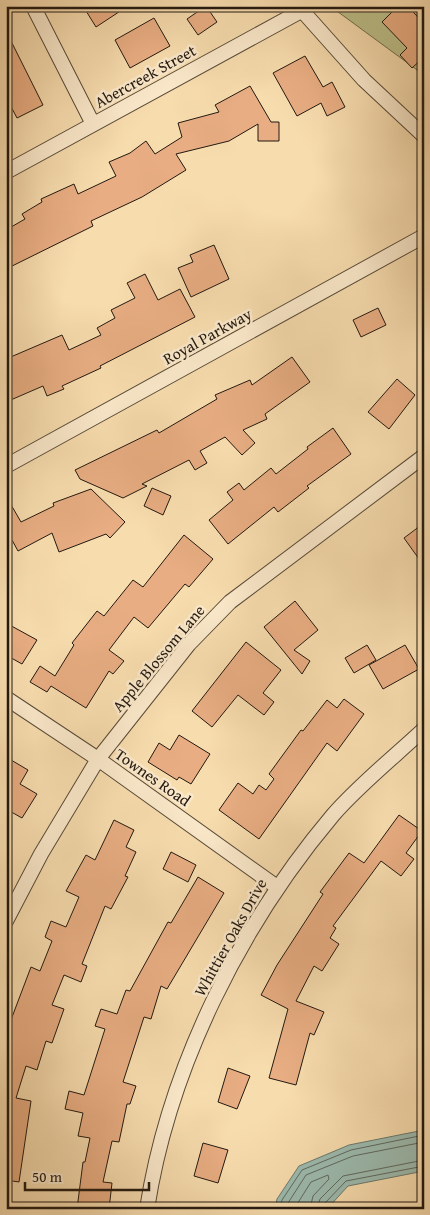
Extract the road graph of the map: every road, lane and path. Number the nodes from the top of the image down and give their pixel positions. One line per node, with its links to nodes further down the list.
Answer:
1 (33, 6): 3 (street)
2 (300, 8): 3 (street, Abercreek Street); 4 (street)
3 (93, 124): 5 (street, Abercreek Street)
4 (424, 136)
5 (6, 172)
6 (424, 236): 8 (street, Royal Parkway)
7 (424, 456): 11 (street, Apple Blossom Lane)
8 (6, 466)
9 (6, 698): 11 (street, Townes Road)
10 (424, 729): 12 (street, Whittier Oaks Drive)
11 (98, 759): 12 (street, Townes Road); 13 (street, Apple Blossom Lane)
12 (277, 886): 14 (street, Whittier Oaks Drive)
13 (6, 921)
14 (147, 1209)

